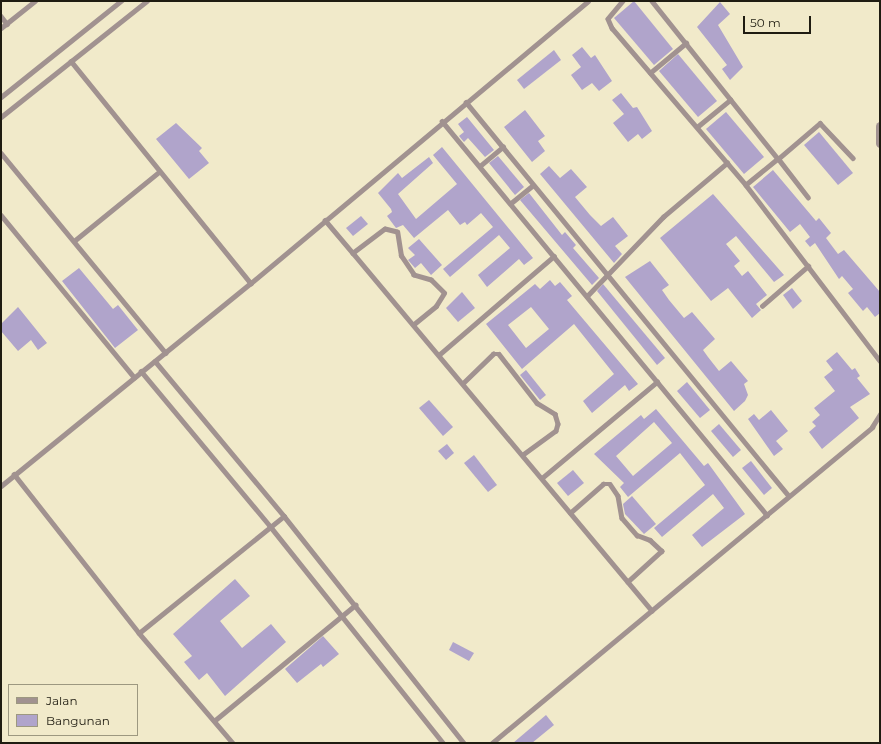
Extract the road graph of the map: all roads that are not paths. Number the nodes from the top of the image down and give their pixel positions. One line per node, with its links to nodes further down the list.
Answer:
1 (35, 1): 8 (lane)
2 (121, 1): 13 (lane)
3 (147, 1): 11 (lane)
4 (588, 1): 15 (lane)
5 (623, 1): 12 (lane)
6 (652, 1): 10 (lane)
7 (1, 16): 8 (lane)
8 (7, 24): 9 (lane)
9 (1, 28)
10 (686, 43): 12 (lane); 14 (lane)
11 (71, 62): 16 (lane); 27 (lane)
12 (650, 73): 19 (lane)
13 (1, 97)
14 (730, 100): 19 (lane); 24 (lane)
15 (466, 102): 17 (lane); 21 (lane)
16 (1, 117)
17 (442, 121): 26 (lane); 33 (lane)
18 (880, 126): 20 (street)
19 (697, 127): 25 (lane)
20 (880, 144)
21 (503, 147): 26 (lane); 28 (lane)
22 (1, 153): 34 (lane)
23 (853, 158): 24 (lane)
24 (778, 159): 29 (lane); 30 (lane)
25 (727, 163): 29 (lane); 38 (lane)
26 (480, 166): 31 (lane)
27 (159, 172): 34 (lane); 39 (lane)
28 (533, 185): 31 (lane); 38 (lane)
29 (746, 185): 37 (lane)
30 (808, 198)
31 (511, 203): 36 (lane)
32 (1, 215): 48 (lane)
33 (325, 220): 35 (lane); 39 (lane)
34 (74, 241): 43 (lane)
35 (352, 253): 42 (lane); 42 (lane)
36 (554, 256): 40 (lane); 44 (lane)
37 (808, 266): 41 (lane); 46 (lane)
38 (608, 275): 40 (lane); 56 (lane)
39 (251, 283): 43 (lane)
40 (587, 296): 49 (lane)
41 (762, 306)
42 (414, 324): 44 (lane)
43 (166, 353): 45 (lane)
44 (440, 354): 50 (lane)
45 (155, 361): 47 (lane); 59 (lane)
46 (880, 361)
47 (141, 371): 48 (lane); 60 (lane)
48 (134, 377): 53 (lane)
49 (657, 382): 54 (lane); 58 (lane)
50 (463, 383): 52 (lane); 52 (lane)
51 (880, 414): 56 (lane)
52 (523, 455): 54 (lane)
53 (14, 474): 55 (lane); 65 (lane)
54 (542, 478): 57 (lane)
55 (1, 486)
56 (789, 496): 58 (lane)
57 (570, 514): 61 (lane); 61 (lane)
58 (767, 515): 63 (lane)
59 (284, 516): 60 (lane); 62 (lane)
60 (270, 526): 64 (lane); 65 (lane)
61 (628, 582): 63 (lane)
62 (355, 605): 64 (lane); 69 (lane)
63 (652, 610): 70 (lane)
64 (341, 615): 66 (lane); 68 (lane)
65 (139, 633): 66 (lane)
66 (214, 721): 67 (lane)
67 (233, 743)
68 (443, 743)
69 (464, 743)
70 (492, 743)

